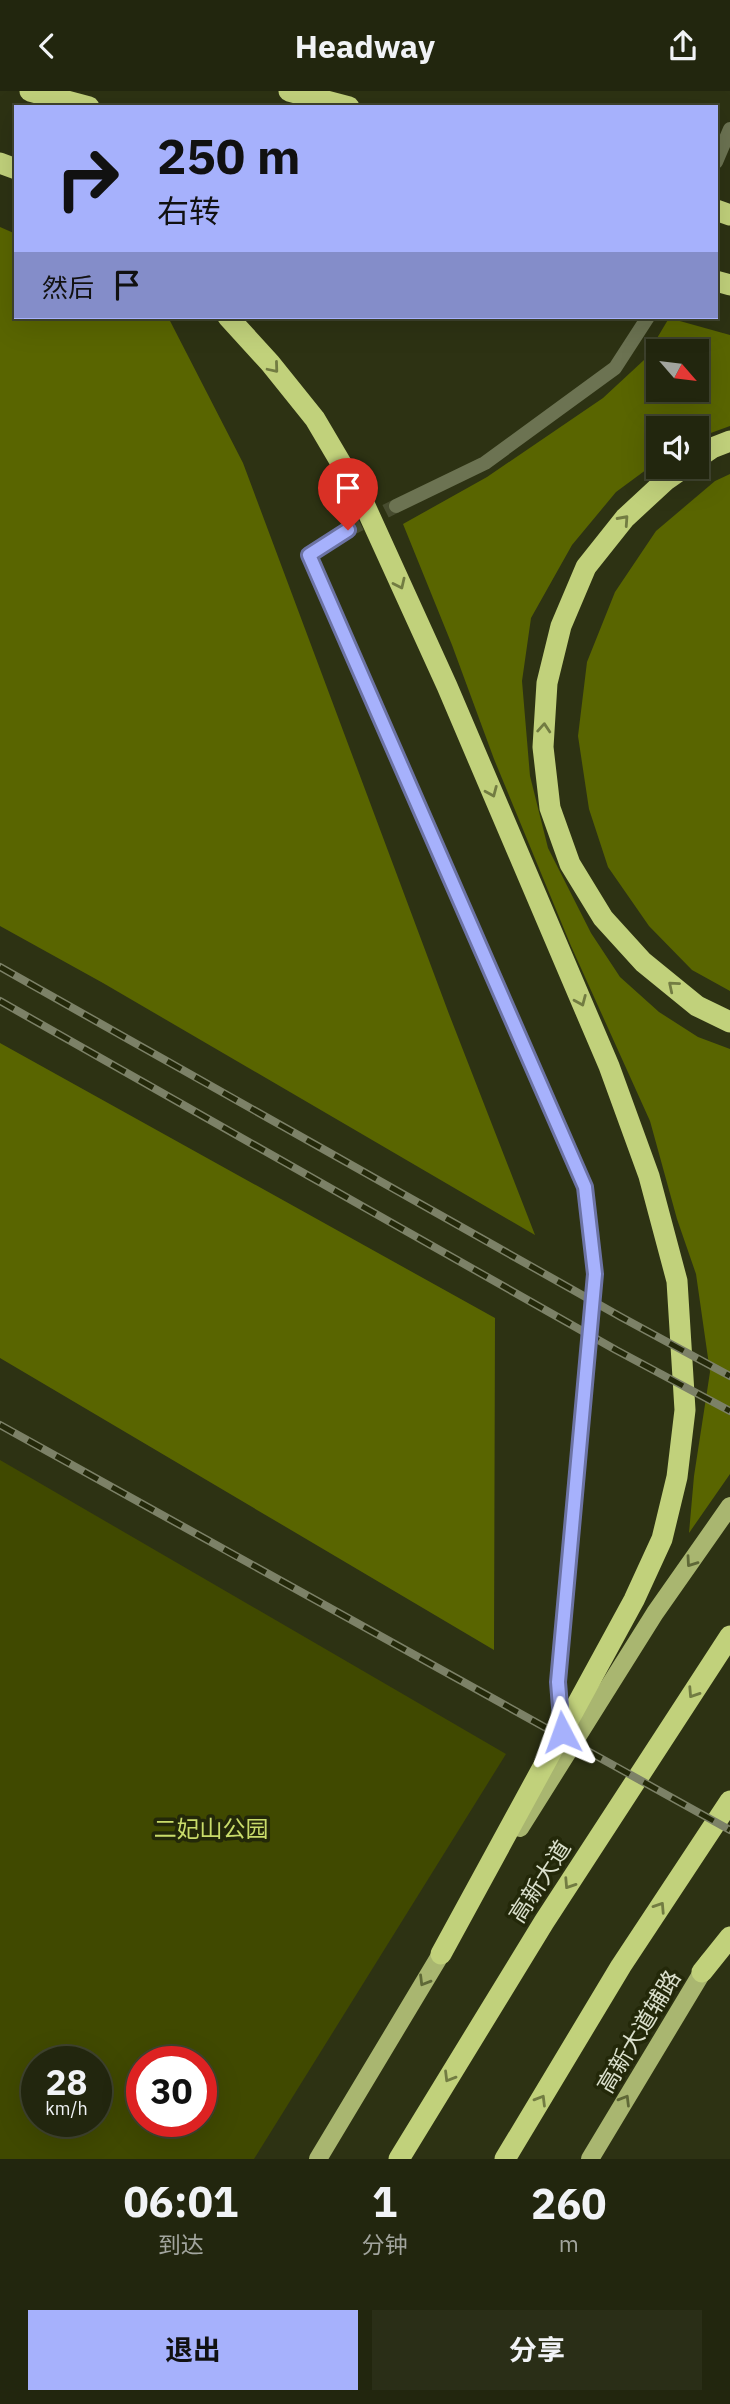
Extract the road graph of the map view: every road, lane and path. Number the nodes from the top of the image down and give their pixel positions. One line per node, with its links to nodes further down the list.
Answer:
1 (30, 91): 3 (highway)
2 (289, 91): 4 (highway)
3 (82, 105)
4 (342, 105)
5 (730, 129): 6 (street)
6 (718, 157)
7 (230, 319): 17 (highway, one-way to 17)
8 (647, 319): 12 (street)
9 (730, 441): 10 (highway)
10 (709, 450)
11 (668, 479): 14 (highway, one-way to 11)
12 (397, 506)
13 (348, 530): 17 (street)
14 (730, 1022)
15 (730, 1506): 21 (main road, one-way to 21)
16 (730, 1636): 24 (highway, 高新大道, one-way to 24)
17 (562, 1732): 21 (highway)
18 (730, 1801): 25 (highway, one-way to 18)
19 (730, 1930): 22 (main road, 高新大道辅路)
20 (730, 1937): 22 (highway)
21 (441, 1954): 23 (main road, one-way to 23)
22 (702, 1972): 26 (main road, 高新大道辅路, one-way to 22)
23 (318, 2159)
24 (399, 2159)
25 (505, 2159)
26 (590, 2159)

